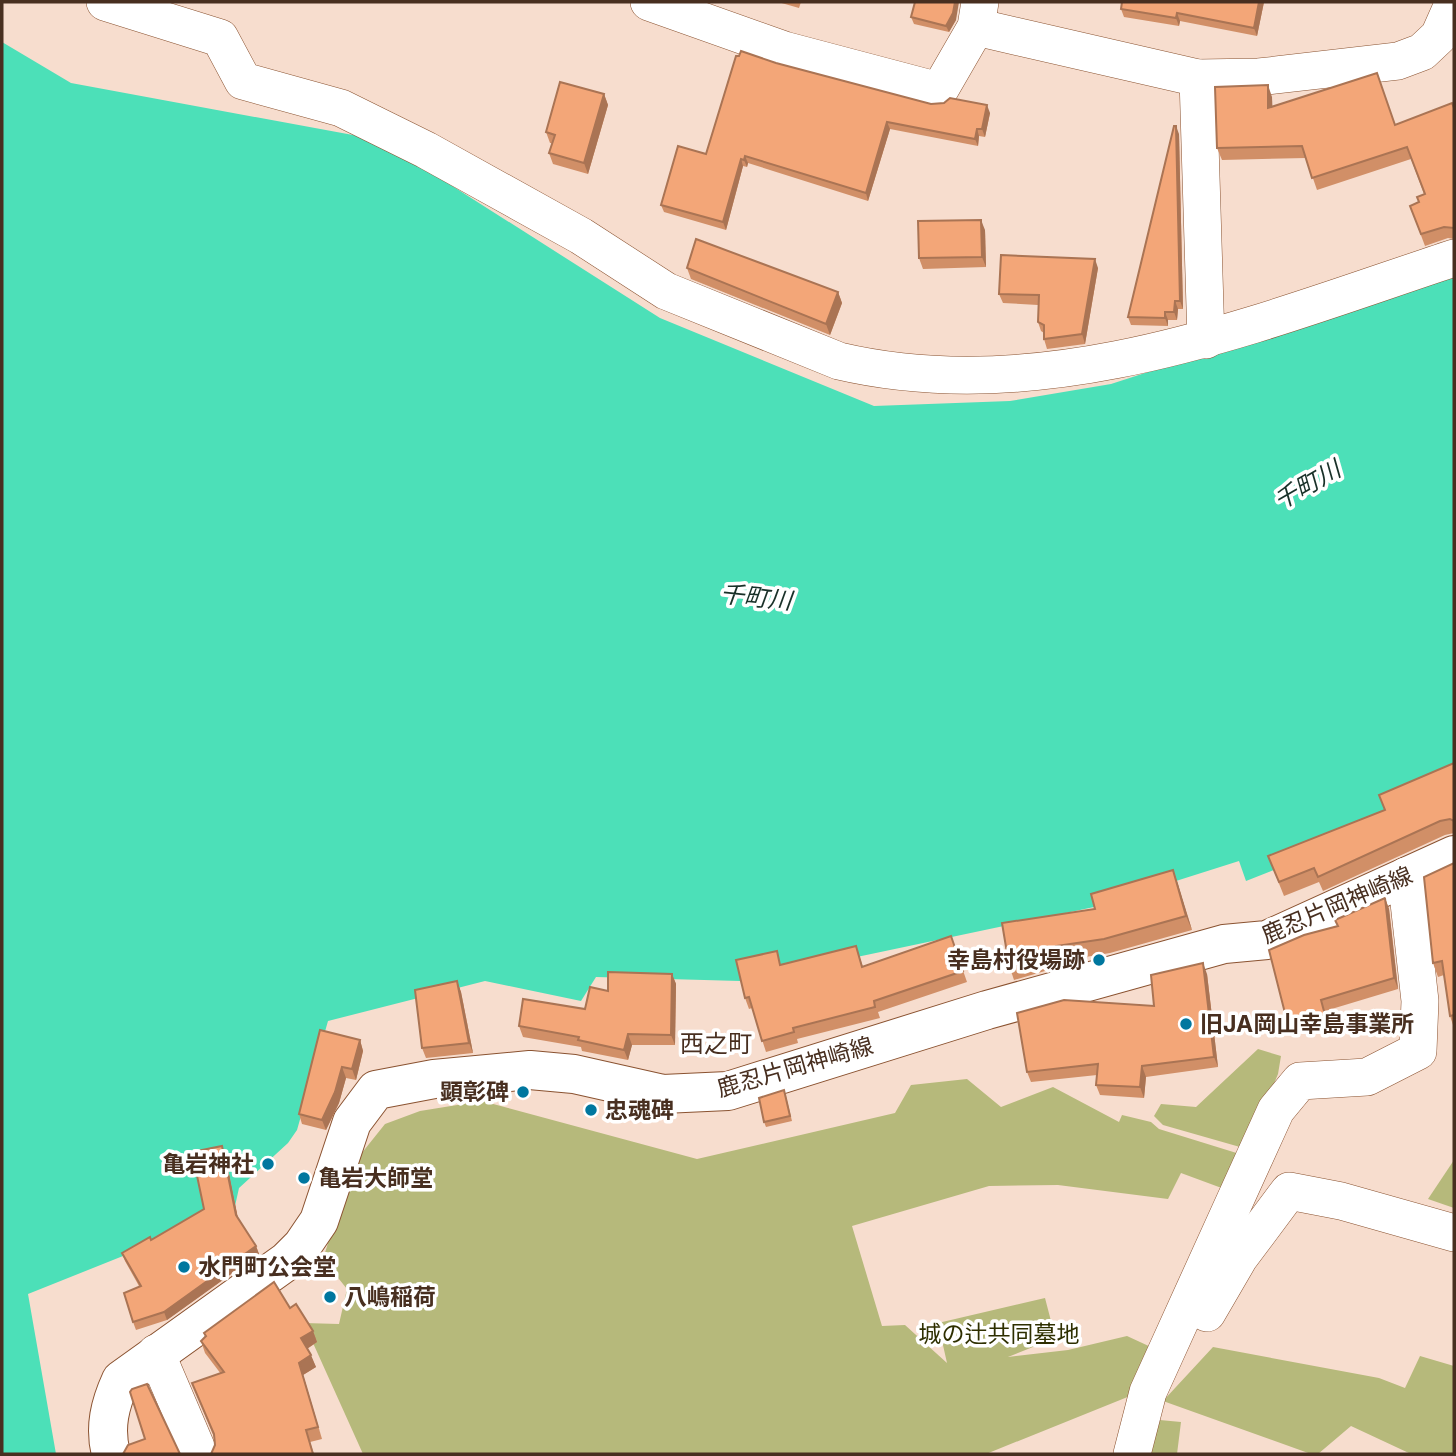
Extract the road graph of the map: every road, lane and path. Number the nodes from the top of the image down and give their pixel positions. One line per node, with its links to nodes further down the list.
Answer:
1 (104, 2): 7 (street)
2 (649, 2): 4 (street)
3 (1454, 2): 5 (street)
4 (978, 15): 5 (street)
5 (1198, 78): 7 (street)
6 (1454, 258): 7 (street)
7 (1206, 340)
8 (1454, 855): 9 (main road, 鹿忍片岡神崎線)
9 (1406, 876): 11 (main road, 鹿忍片岡神崎線); 12 (street)
10 (1454, 1233): 12 (street)
11 (156, 1353): 13 (main road, 鹿忍片岡神崎線); 14 (street)
12 (1148, 1392): 15 (street)
13 (110, 1454)
14 (199, 1454)
15 (1132, 1454)

